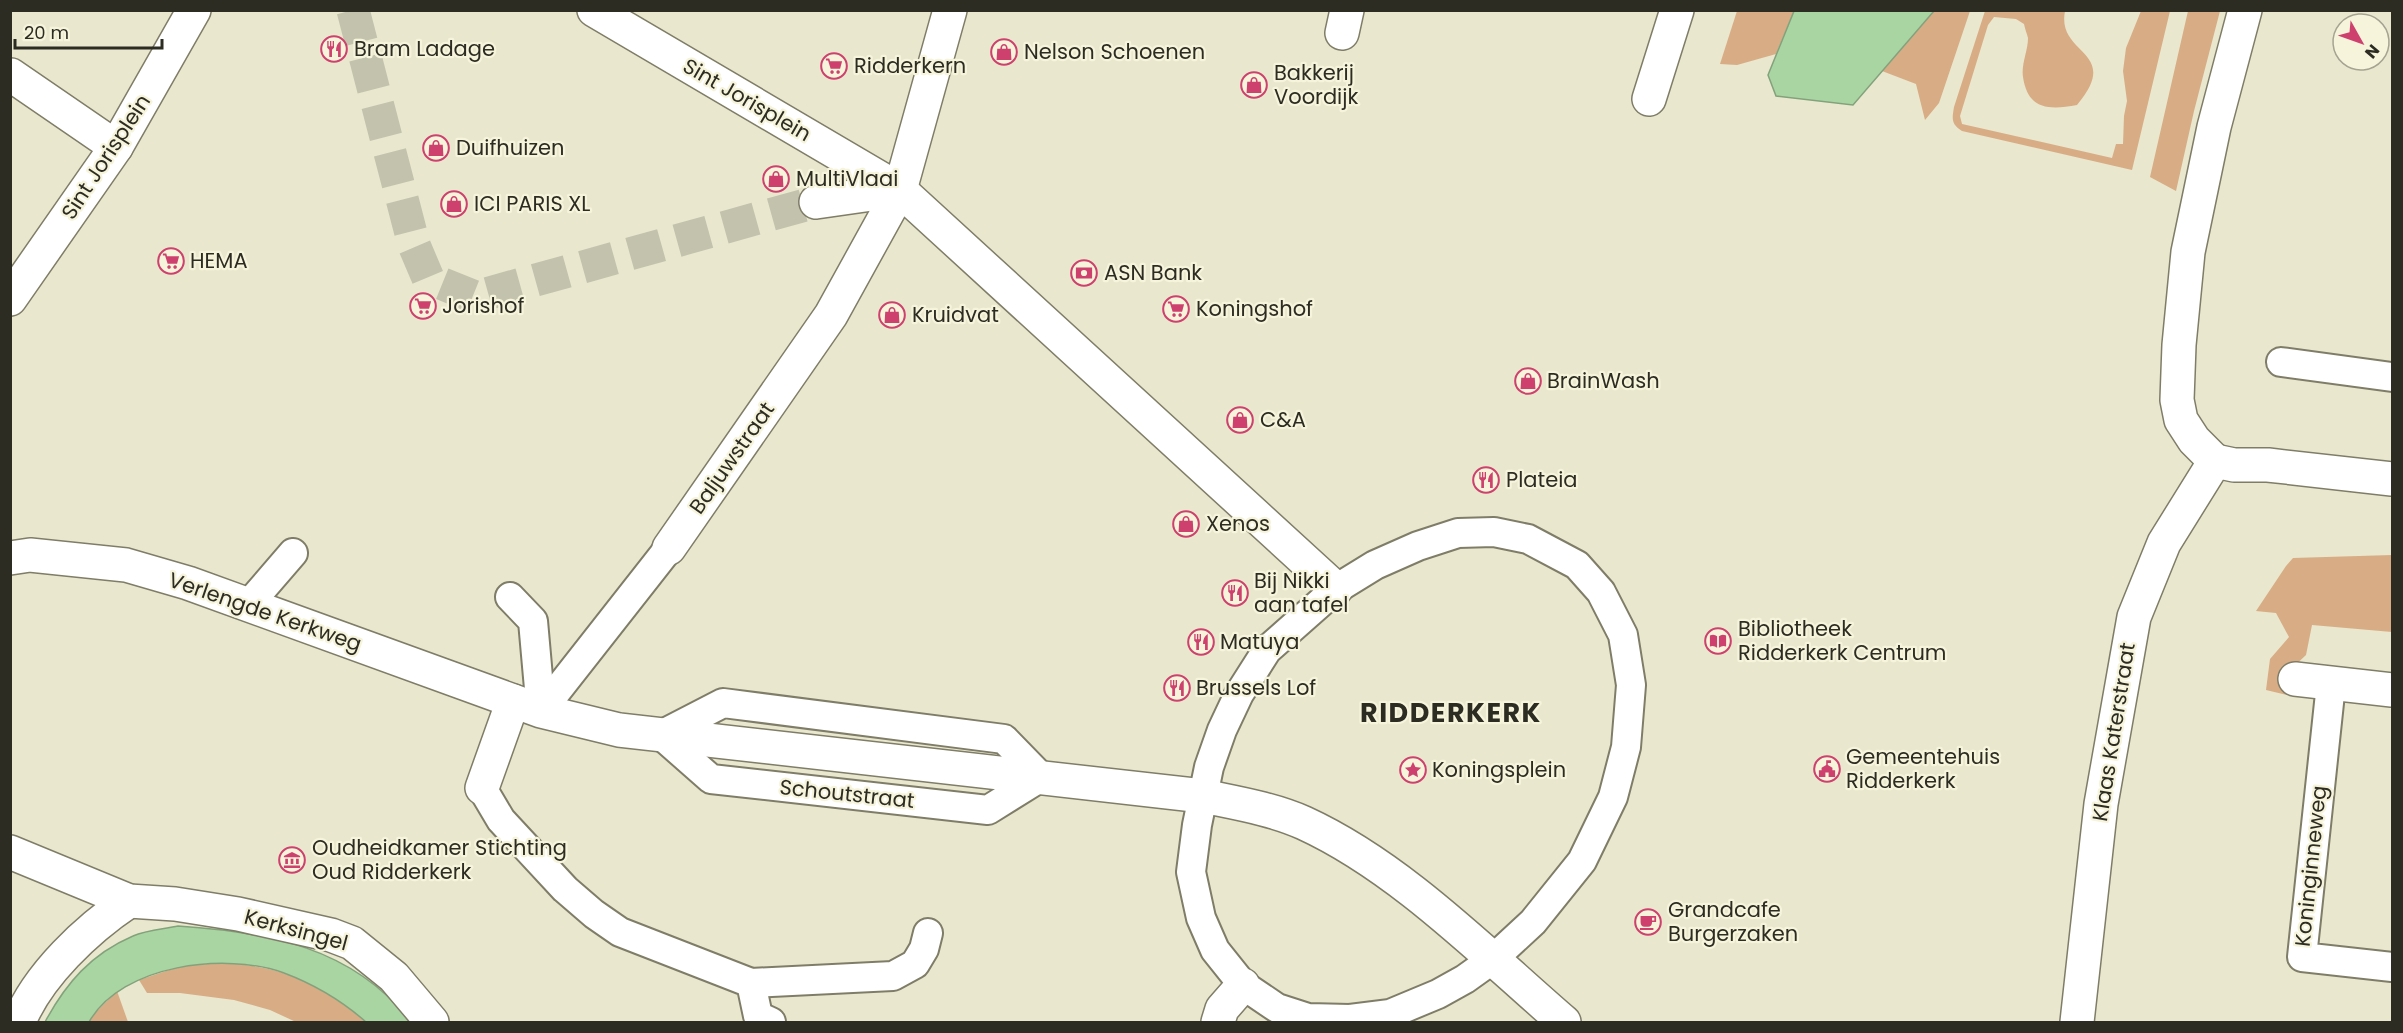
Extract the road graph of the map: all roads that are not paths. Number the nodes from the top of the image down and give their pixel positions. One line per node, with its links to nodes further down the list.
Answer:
1 (195, 10): 8 (street, Sint Jorisplein)
2 (594, 10): 9 (street, Sint Jorisplein)
3 (950, 10): 9 (street, Baljuwstraat)
4 (1677, 10): 7 (street)
5 (2245, 10): 14 (street)
6 (10, 75): 8 (street)
7 (1649, 99)
8 (116, 147): 11 (street, Sint Jorisplein)
9 (900, 190): 10 (street); 16 (street, Baljuwstraat); 19 (street)
10 (816, 202)
11 (10, 300)
12 (2281, 362): 13 (lane)
13 (2392, 378)
14 (2215, 461): 15 (street); 39 (street, Klaas Katerstraat)
15 (2392, 479)
16 (669, 548): 25 (lane, Baljuwstraat)
17 (293, 553): 21 (lane)
18 (10, 558): 21 (street, Verlengde Kerkweg)
19 (1336, 589): 27 (lane); 32 (lane)
20 (510, 597): 25 (lane)
21 (249, 604): 25 (street, Verlengde Kerkweg)
22 (2295, 679): 23 (street)
23 (2331, 684): 24 (street); 31 (lane, Koninginneweg)
24 (2392, 690)
25 (527, 706): 26 (street); 27 (street, Schoutstraat)
26 (482, 788): 33 (lane)
27 (1188, 794): 32 (street); 34 (lane)
28 (10, 852): 29 (street, Kerksingel)
29 (129, 901): 35 (street); 36 (street, Kerksingel)
30 (928, 933): 33 (lane)
31 (2392, 967)
32 (1503, 969): 34 (lane); 38 (street)
33 (751, 983): 37 (lane)
34 (1228, 1006)
35 (19, 1023)
36 (432, 1023)
37 (771, 1023)
38 (1564, 1023)
39 (2077, 1023)

